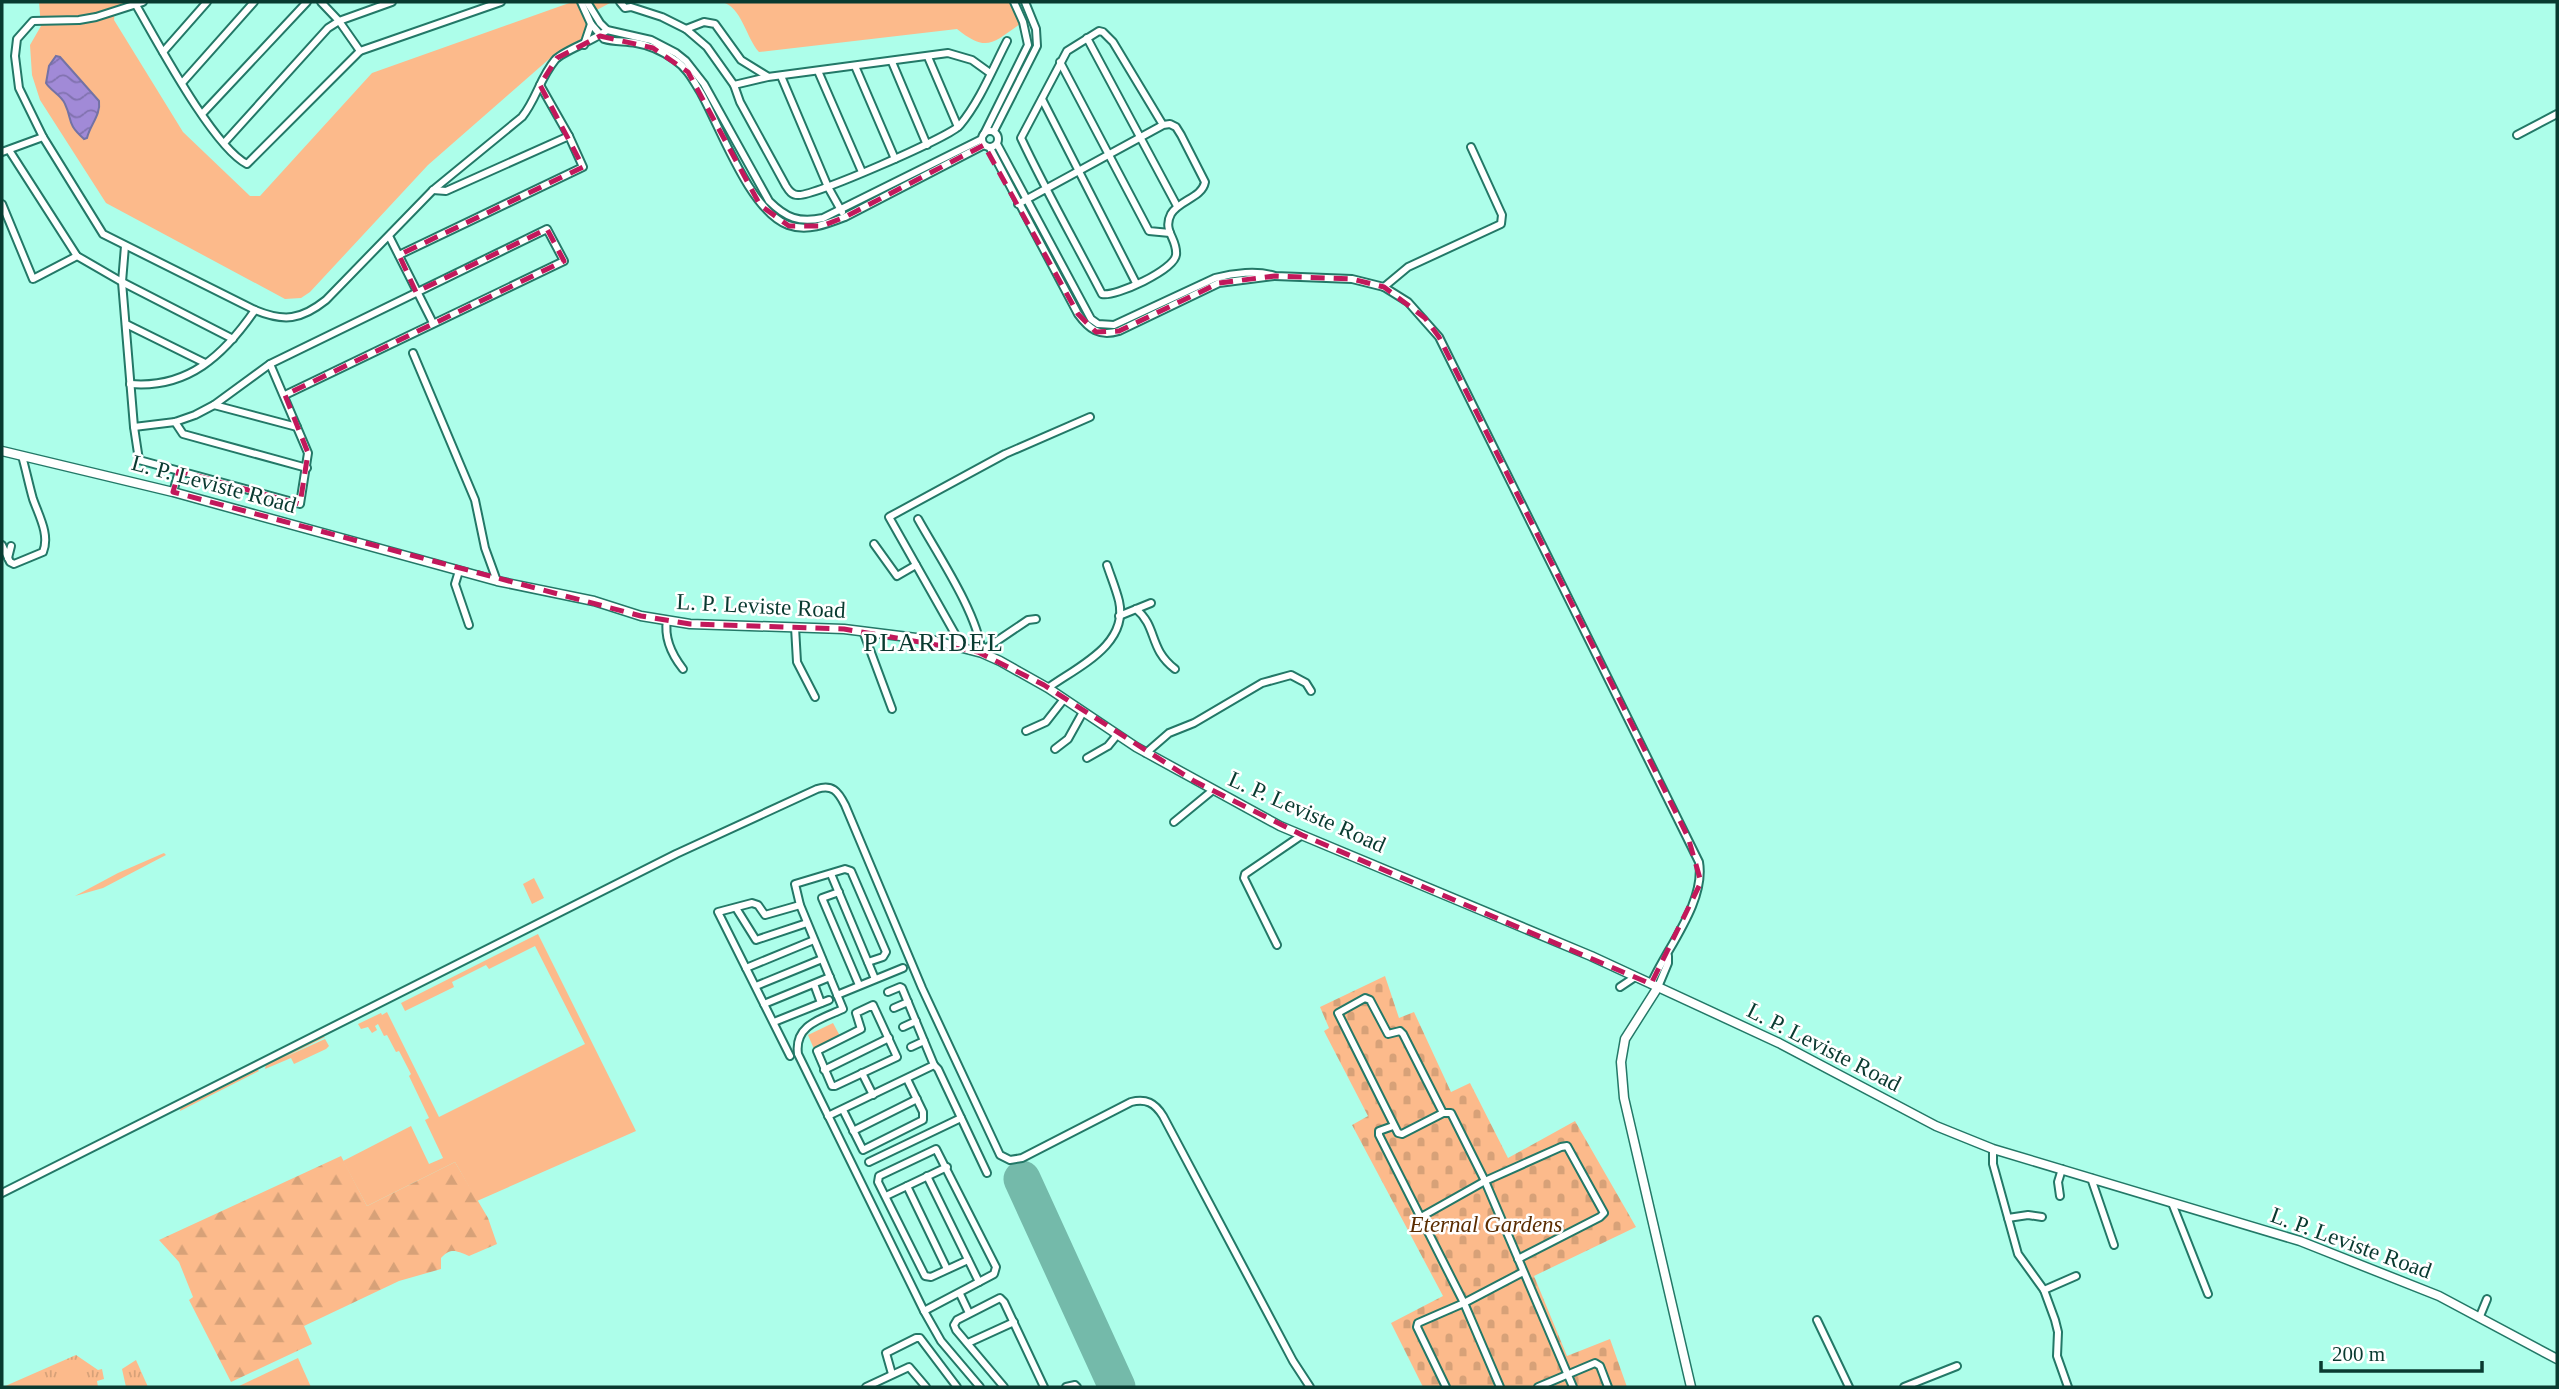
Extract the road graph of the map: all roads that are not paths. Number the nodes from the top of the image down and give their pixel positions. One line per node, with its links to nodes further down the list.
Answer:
1 (207, 2): 22 (street)
2 (254, 2): 31 (street)
3 (307, 2): 35 (street)
4 (321, 2): 13 (street)
5 (392, 2): 13 (street)
6 (500, 2): 21 (street)
7 (581, 2): 14 (street)
8 (587, 2): 16 (street)
9 (620, 2): 15 (street)
10 (1014, 2): 44 (street)
11 (1025, 2): 39 (street)
12 (140, 3): 22 (street); 42 (street)
13 (339, 21): 21 (street); 45 (street)
14 (591, 24): 17 (street); 20 (street)
15 (686, 29): 30 (street); 33 (street)
16 (607, 30): 17 (street); 61 (street)
17 (600, 36): 20 (street); 62 (street)
18 (1087, 38): 25 (street); 37 (street); 43 (street)
19 (1007, 41): 28 (street)
20 (584, 45): 32 (street)
21 (360, 51): 45 (street)
22 (163, 52): 31 (street)
23 (928, 57): 24 (street); 28 (street); 38 (street)
24 (892, 62): 26 (street); 47 (street)
25 (1060, 62): 34 (street); 50 (street)
26 (855, 66): 27 (street); 51 (street)
27 (818, 71): 29 (street); 53 (street)
28 (990, 73): 38 (street)
29 (781, 76): 30 (street); 54 (street)
30 (768, 77): 33 (street)
31 (182, 83): 35 (street)
32 (540, 85): 41 (street); 56 (street)
33 (734, 85): 54 (street)
34 (1042, 99): 52 (street); 55 (street)
35 (202, 114): 45 (street)
36 (2557, 114): 40 (street)
37 (1163, 125): 43 (street); 60 (street)
38 (958, 128): 47 (street)
39 (993, 131): 44 (street); 46 (street)
40 (2517, 135)
41 (569, 136): 56 (street); 66 (street)
42 (43, 137): 49 (street); 65 (street)
43 (1141, 137): 50 (street); 60 (street)
44 (985, 142): 46 (street); 59 (street); 61 (street); 62 (street)
45 (224, 143)
46 (997, 144): 57 (street)
47 (927, 145): 51 (street)
48 (1471, 147): 71 (street)
49 (5, 151): 67 (street)
50 (1110, 154): 52 (street); 63 (street)
51 (895, 159): 53 (street)
52 (1079, 171): 55 (street); 70 (street)
53 (862, 172): 54 (street)
54 (828, 187): 61 (street)
55 (1046, 187): 57 (street); 70 (street)
56 (433, 190): 64 (street)
57 (1027, 198): 59 (street); 68 (street)
58 (2, 204): 67 (street)
59 (1018, 204): 68 (street)
60 (1177, 206): 63 (street)
61 (841, 210): 62 (street)
62 (845, 217)
63 (1170, 233): 70 (street)
64 (389, 236): 66 (street); 73 (street)
65 (125, 246): 69 (street); 73 (street)
66 (399, 255): 72 (street)
67 (77, 256): 69 (street)
68 (1275, 276): 71 (street)
69 (122, 282): 75 (street); 76 (street)
70 (1136, 284)
71 (1384, 287): 145 (street)
72 (416, 292): 74 (street); 74 (street); 79 (street)
73 (255, 310): 76 (street)
74 (433, 323): 81 (street)
75 (126, 324): 78 (street); 80 (street)
76 (233, 339): 78 (street)
77 (414, 353): 100 (street)
78 (205, 363): 80 (street)
79 (270, 364): 81 (street); 82 (street)
80 (130, 384): 85 (street)
81 (285, 395): 86 (street)
82 (214, 405): 84 (street); 86 (street)
83 (1090, 417): 97 (street)
84 (175, 422): 85 (street); 89 (street)
85 (134, 427): 90 (street)
86 (297, 427): 89 (street)
87 (2, 451): 88 (main road, L. P. Leviste Road)
88 (22, 456): 91 (main road, L. P. Leviste Road); 96 (street)
89 (307, 468): 90 (street)
90 (179, 471): 91 (street)
91 (173, 492): 99 (main road, L. P. Leviste Road)
92 (918, 519): 110 (street)
93 (874, 544): 97 (street)
94 (2, 545): 96 (street)
95 (11, 546): 96 (street)
96 (8, 558)
97 (916, 565): 109 (street)
98 (1107, 565): 103 (street)
99 (459, 571): 100 (main road, L. P. Leviste Road); 106 (street)
100 (497, 581): 105 (main road, L. P. Leviste Road)
101 (1151, 603): 102 (street)
102 (1136, 609): 103 (street); 112 (street)
103 (1119, 616): 113 (street)
104 (1036, 619): 110 (street)
105 (667, 620): 107 (main road, L. P. Leviste Road); 111 (street)
106 (469, 625)
107 (795, 628): 108 (main road, L. P. Leviste Road); 115 (street)
108 (863, 631): 109 (main road, L. P. Leviste Road); 117 (street)
109 (964, 649): 110 (main road, L. P. Leviste Road)
110 (982, 652): 113 (main road, L. P. Leviste Road)
111 (683, 669)
112 (1174, 669)
113 (1048, 688): 116 (main road, L. P. Leviste Road)
114 (1311, 691): 122 (street)
115 (815, 697)
116 (1065, 699): 118 (main road, L. P. Leviste Road); 119 (street)
117 (892, 709)
118 (1083, 712): 120 (main road, L. P. Leviste Road); 121 (street)
119 (1026, 731)
120 (1117, 735): 122 (main road, L. P. Leviste Road); 123 (street)
121 (1055, 749)
122 (1146, 753): 124 (main road, L. P. Leviste Road)
123 (1087, 758)
124 (1213, 790): 125 (street); 126 (main road, L. P. Leviste Road)
125 (1174, 822)
126 (1302, 835): 133 (street); 139 (main road, L. P. Leviste Road)
127 (831, 874): 128 (street); 129 (street); 135 (street)
128 (839, 892): 135 (street); 142 (street)
129 (800, 905): 130 (street); 131 (street)
130 (736, 908): 131 (street); 136 (street)
131 (807, 923): 132 (street)
132 (814, 940): 134 (street); 136 (street)
133 (1277, 945)
134 (822, 959): 138 (street); 143 (street)
135 (868, 962): 140 (street)
136 (746, 968): 143 (street)
137 (903, 968): 140 (street)
138 (830, 977): 141 (street); 147 (street)
139 (1635, 977): 144 (street); 145 (main road, L. P. Leviste Road)
140 (875, 979): 142 (street)
141 (814, 984): 150 (street); 151 (street)
142 (859, 985): 147 (street)
143 (756, 986): 151 (street)
144 (1620, 987)
145 (1654, 989): 172 (main road, L. P. Leviste Road); 224 (main road)
146 (888, 992): 149 (street)
147 (837, 995): 168 (street)
148 (829, 1000): 150 (street)
149 (908, 1002): 152 (street); 153 (street)
150 (821, 1003): 154 (street)
151 (764, 1004): 154 (street)
152 (894, 1008)
153 (916, 1021): 155 (street); 157 (street)
154 (774, 1022): 159 (street)
155 (903, 1027)
156 (888, 1038): 161 (street); 161 (street); 162 (street)
157 (925, 1041): 158 (street); 160 (street)
158 (911, 1047)
159 (790, 1056)
160 (933, 1066): 163 (street); 169 (street)
161 (824, 1070): 162 (street)
162 (862, 1073): 164 (street)
163 (907, 1079): 164 (street); 165 (street)
164 (873, 1095): 166 (street)
165 (917, 1099): 171 (street); 171 (street)
166 (843, 1110): 168 (street); 171 (street)
167 (1443, 1113): 170 (street); 170 (street); 179 (street)
168 (828, 1116): 200 (street)
169 (961, 1118): 173 (street); 176 (street)
170 (1393, 1126): 185 (street)
171 (853, 1131)
172 (1993, 1149): 175 (main road, L. P. Leviste Road); 187 (street)
173 (869, 1162)
174 (947, 1167): 177 (street); 182 (street); 194 (street)
175 (2062, 1170): 178 (main road, L. P. Leviste Road); 183 (street)
176 (987, 1173)
177 (927, 1176): 180 (street); 190 (street)
178 (2091, 1178): 184 (main road, L. P. Leviste Road); 188 (street)
179 (1485, 1181): 185 (street); 189 (street); 189 (street)
180 (907, 1186): 182 (street); 191 (street)
181 (2, 1193): 218 (street)
182 (886, 1196): 191 (street)
183 (2060, 1196)
184 (2171, 1201): 197 (street); 202 (main road, L. P. Leviste Road)
185 (1421, 1217): 199 (street)
186 (2042, 1217): 187 (street)
187 (2008, 1218): 195 (street)
188 (2114, 1245)
189 (1518, 1259): 192 (street)
190 (968, 1260): 191 (street); 194 (street)
191 (947, 1269)
192 (1523, 1272): 199 (street); 209 (street)
193 (2077, 1276): 195 (street)
194 (979, 1282): 196 (street)
195 (2044, 1290): 227 (street)
196 (960, 1294): 200 (street); 201 (street)
197 (2208, 1294)
198 (2487, 1299): 202 (street)
199 (1464, 1303): 219 (street); 220 (street)
200 (924, 1311): 213 (street)
201 (969, 1313): 204 (street); 205 (street)
202 (2480, 1316): 206 (main road, L. P. Leviste Road)
203 (1817, 1320): 225 (street)
204 (1014, 1322): 205 (street); 215 (street)
205 (968, 1343): 214 (street)
206 (2557, 1359)
207 (1957, 1366): 226 (street)
208 (891, 1374): 210 (street); 211 (street); 212 (street)
209 (1568, 1374): 221 (street); 222 (street); 223 (street)
210 (922, 1386)
211 (866, 1387)
212 (957, 1387)
213 (980, 1387)
214 (1004, 1387)
215 (1044, 1387)
216 (1066, 1387): 217 (street)
217 (1077, 1387)
218 (1310, 1387)
219 (1446, 1387)
220 (1500, 1387)
221 (1538, 1387)
222 (1573, 1387)
223 (1608, 1387)
224 (1690, 1387)
225 (1849, 1387)
226 (1904, 1387)
227 (2068, 1387)

